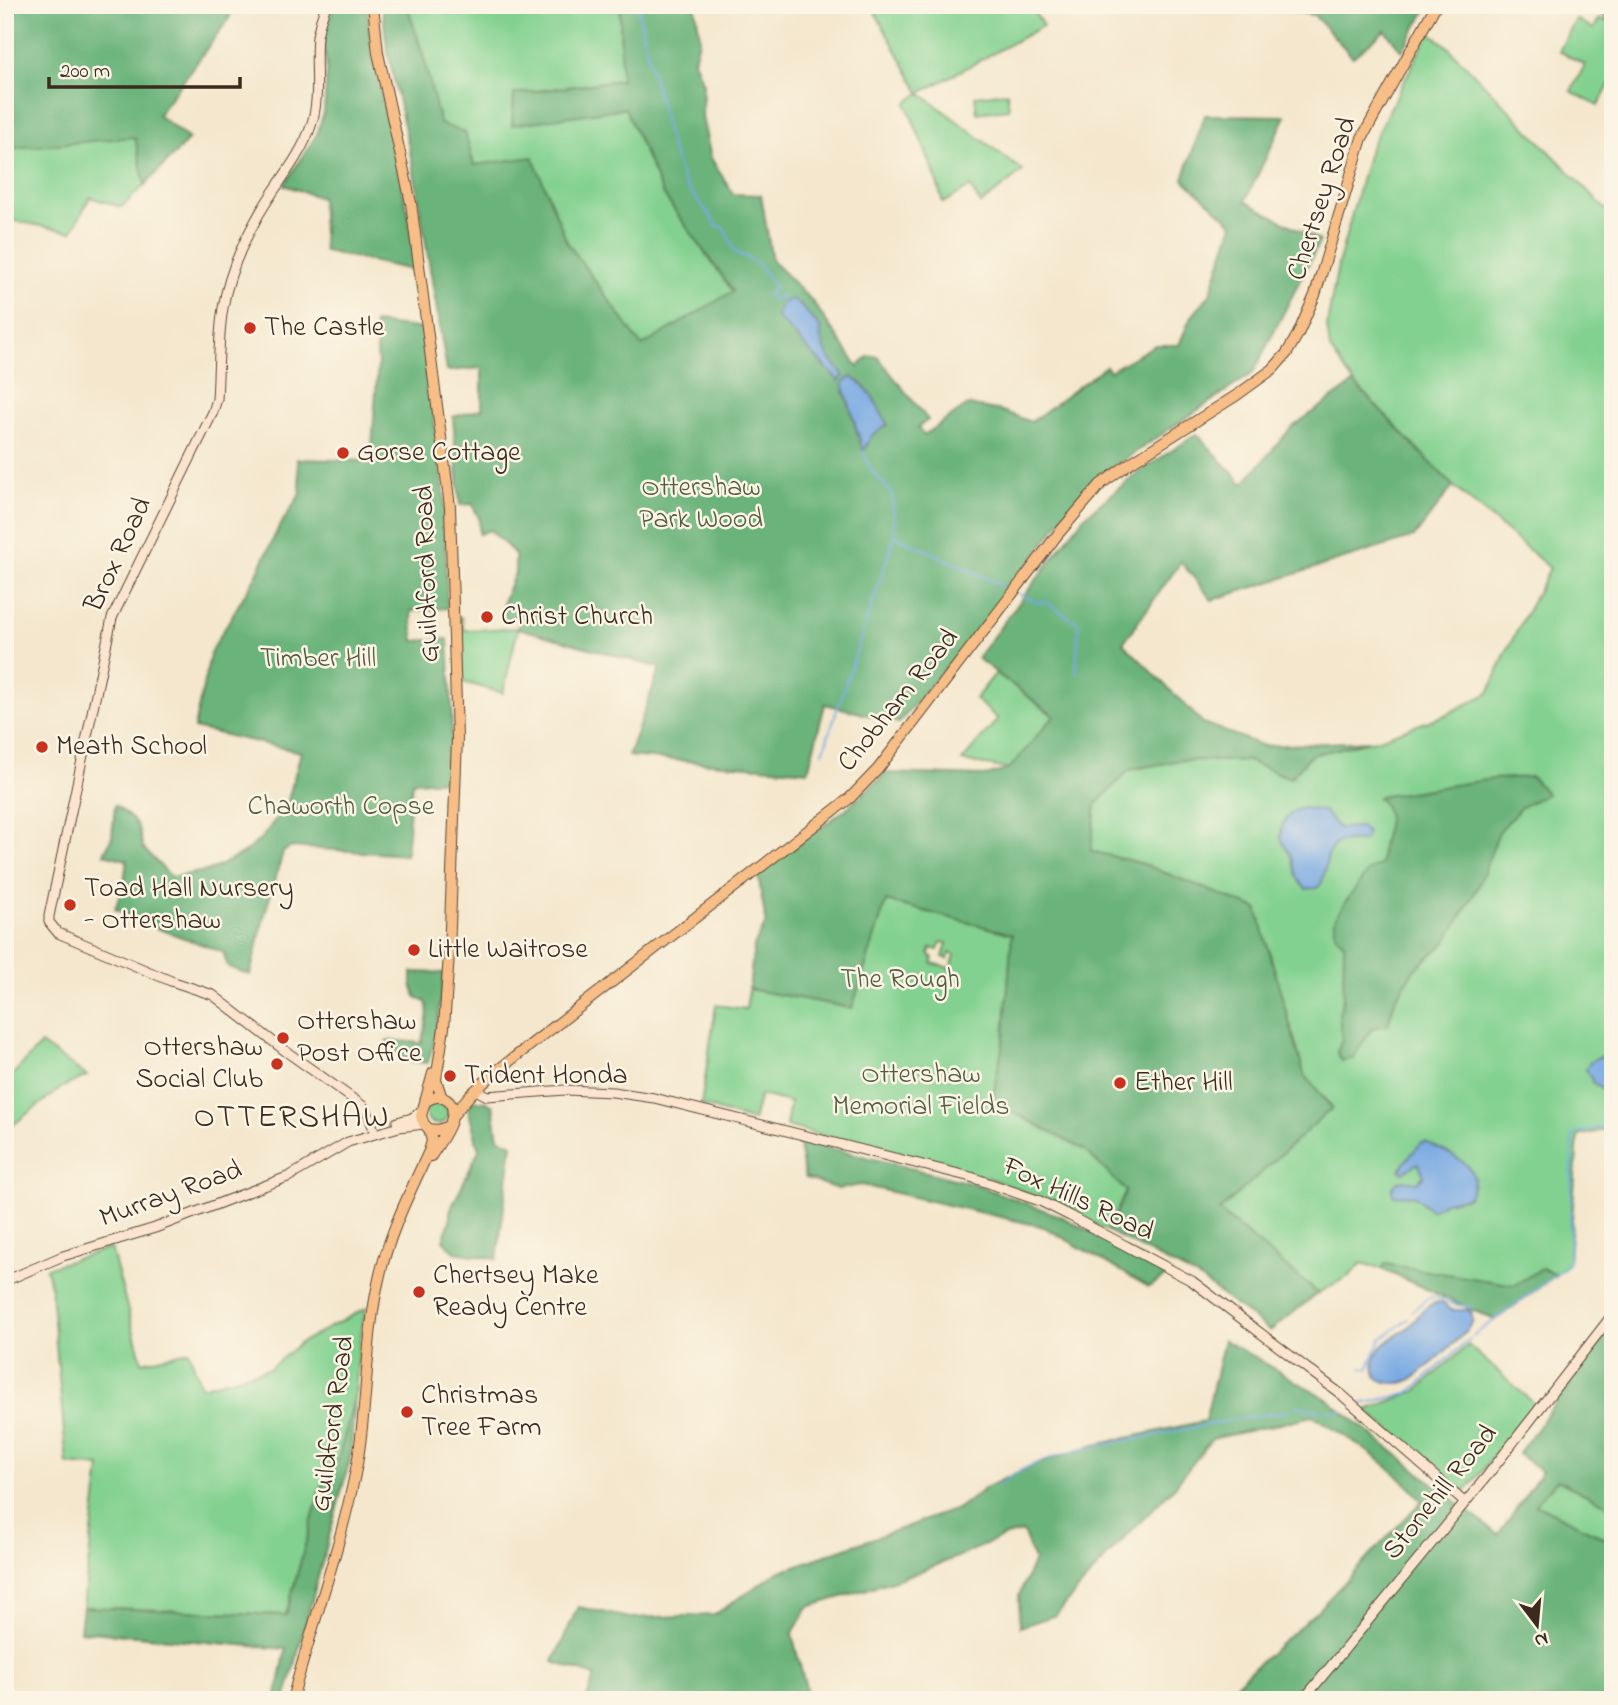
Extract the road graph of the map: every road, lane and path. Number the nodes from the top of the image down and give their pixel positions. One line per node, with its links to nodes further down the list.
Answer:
1 (326, 5): 13 (street, Brox Road)
2 (373, 5): 5 (main road, Guildford Road)
3 (1436, 5): 4 (main road, Chertsey Road)
4 (1298, 334): 6 (main road, Chobham Road)
5 (443, 1021): 7 (main road, Guildford Road); 8 (main road, Guildford Road)
6 (473, 1092): 7 (main road, Chobham Road); 10 (main road, Chobham Road); 17 (street, Fox Hills Road)
7 (445, 1099): 8 (main road); 10 (main road)
8 (425, 1102): 9 (main road)
9 (421, 1112): 11 (main road); 13 (street, Murray Road)
10 (454, 1114): 12 (main road)
11 (426, 1127): 12 (main road); 13 (street, Murray Road); 14 (main road, Guildford Road)
12 (447, 1127): 14 (main road, Guildford Road)
13 (374, 1131): 15 (street, Murray Road)
14 (408, 1196): 18 (main road, Guildford Road)
15 (5, 1281)
16 (1613, 1314): 17 (street, Stonehill Road)
17 (1464, 1503): 19 (street, Stonehill Road)
18 (292, 1700)
19 (1303, 1700)

